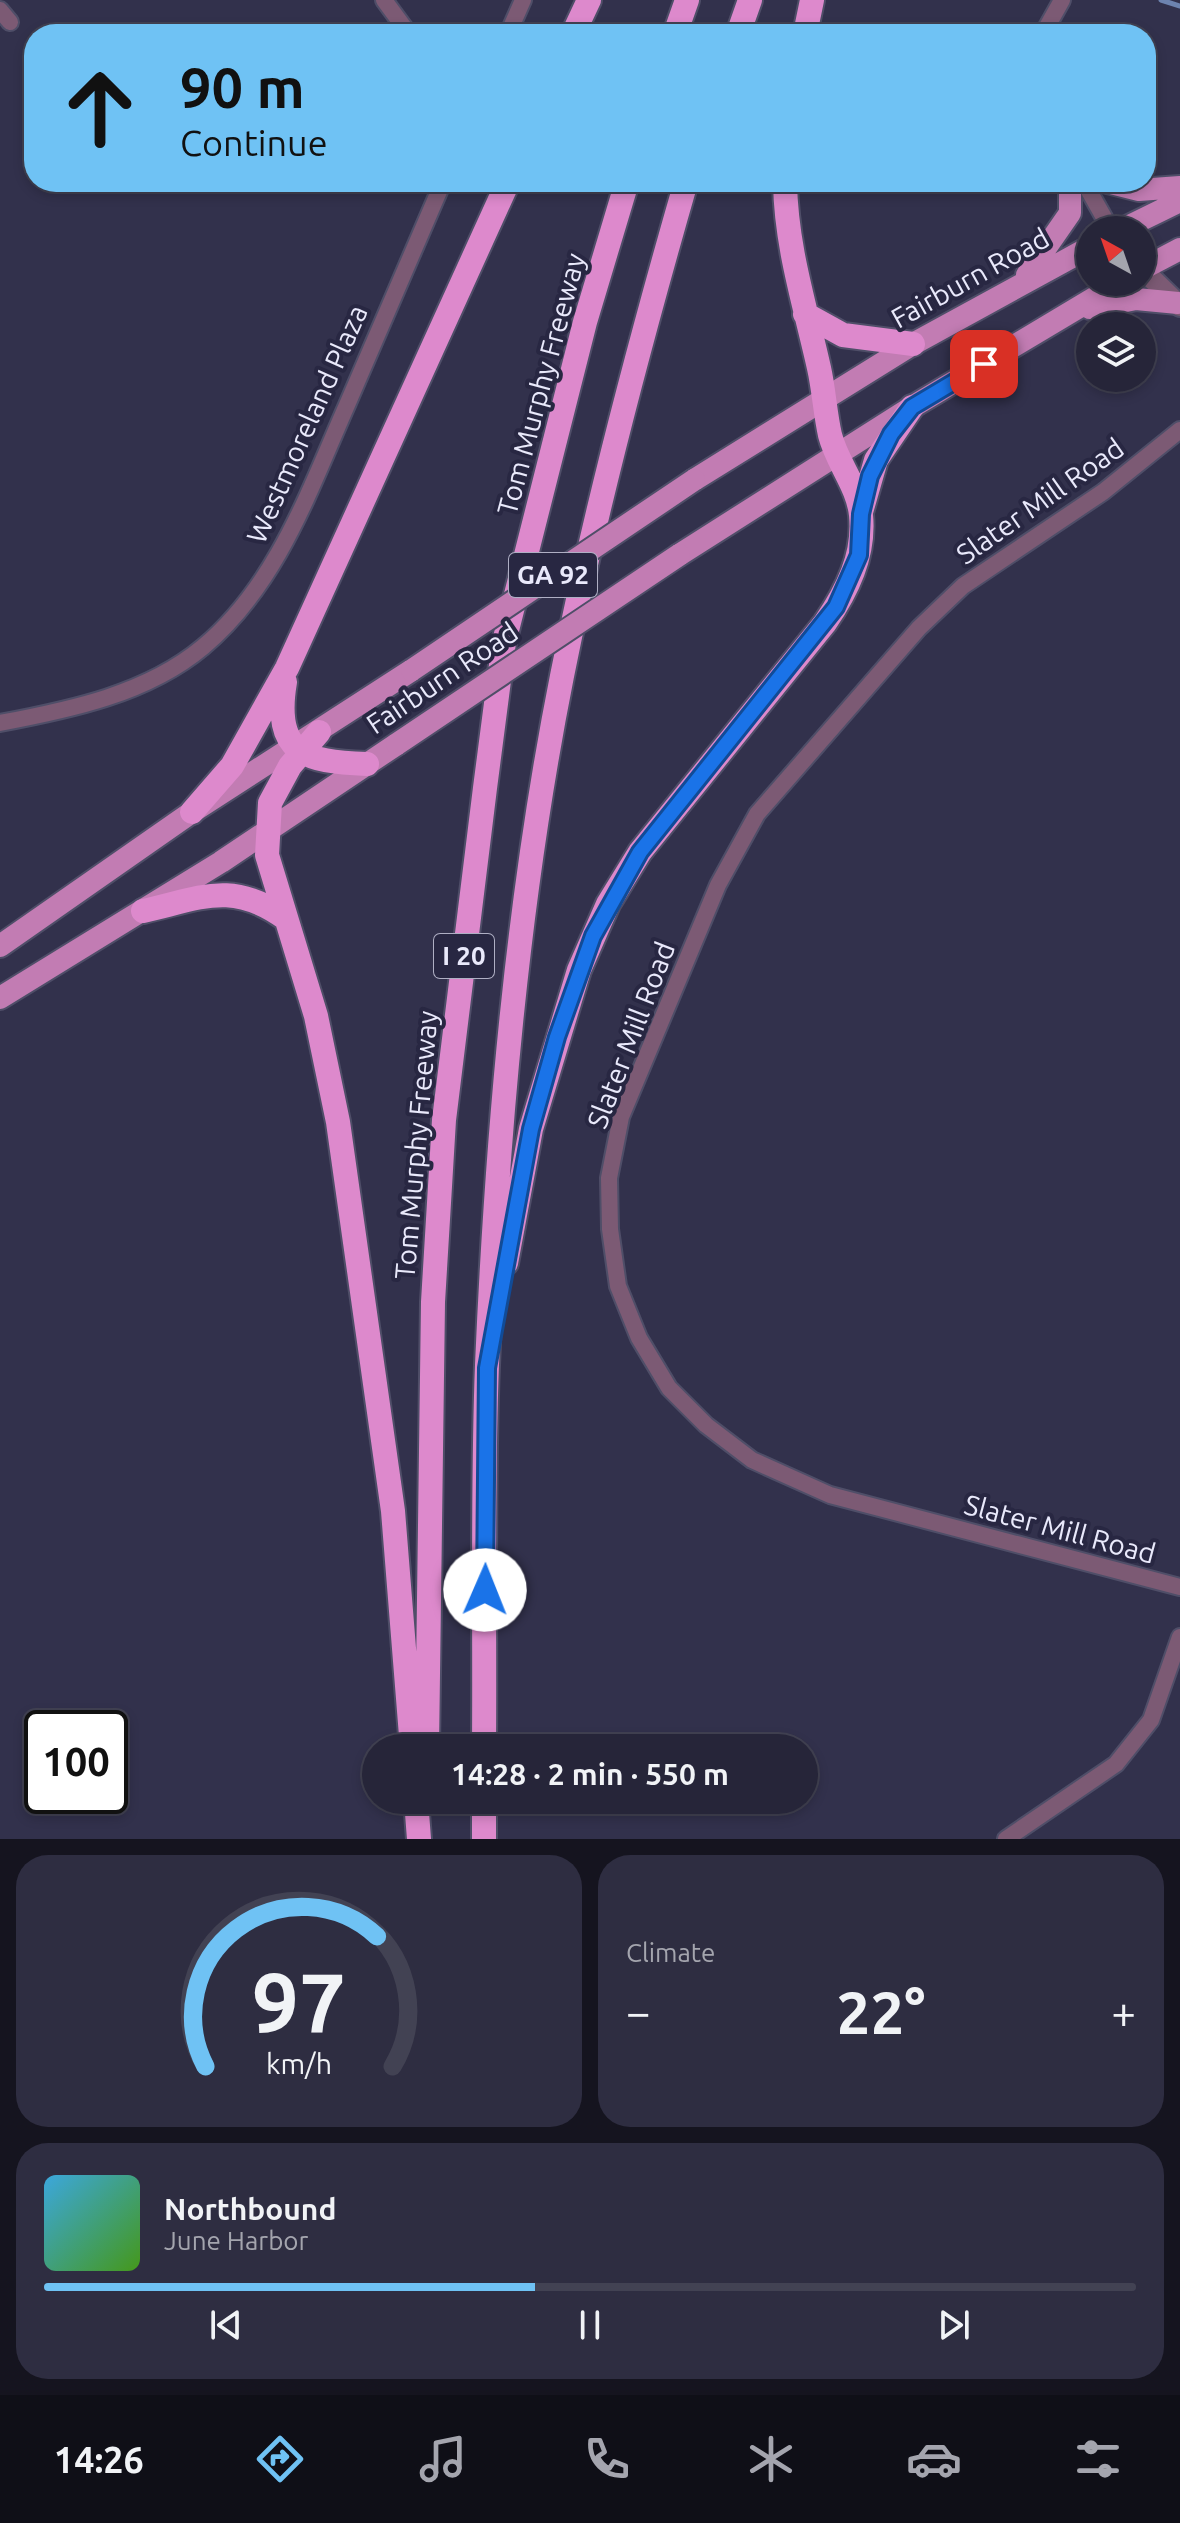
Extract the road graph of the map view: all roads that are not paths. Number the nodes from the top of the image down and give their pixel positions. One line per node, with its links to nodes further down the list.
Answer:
1 (384, 0): 8 (street)
2 (523, 0): 9 (street)
3 (589, 0): 10 (highway)
4 (687, 0): 11 (highway)
5 (750, 0): 12 (highway)
6 (812, 0): 13 (highway)
7 (1062, 0): 14 (street)
8 (402, 24)
9 (512, 24)
10 (578, 24)
11 (679, 24)
12 (742, 24)
13 (807, 24)
14 (1049, 24)
15 (1180, 187): 16 (main road)
16 (1156, 189)
17 (439, 192): 43 (street, Westmoreland Plaza)
18 (503, 192): 42 (highway)
19 (624, 192): 57 (highway, Tom Murphy Freeway / I 20)
20 (683, 192): 53 (highway, I 20)
21 (786, 192): 35 (highway)
22 (1070, 192): 31 (main road)
23 (1090, 192): 25 (street)
24 (1180, 201): 26 (main road)
25 (1103, 216)
26 (1149, 216)
27 (1180, 249): 29 (main road)
28 (1076, 254): 31 (main road, Fairburn Road / GA 92)
29 (1156, 262)
30 (1156, 283): 33 (street)
31 (1019, 285): 36 (main road, Fairburn Road / GA 92)
32 (1098, 296): 34 (main road, Fairburn Road / GA 92)
33 (1179, 305): 34 (main road)
34 (1069, 313): 38 (main road, Fairburn Road / GA 92)
35 (805, 314): 36 (highway); 37 (highway)
36 (913, 344): 37 (main road, Fairburn Road / GA 92)
37 (825, 396): 40 (highway); 44 (main road, Fairburn Road / GA 92, bridge)
38 (912, 407): 40 (main road, Fairburn Road / GA 92); 41 (highway)
39 (1180, 430): 54 (street, Slater Mill Road)
40 (837, 455): 41 (highway); 46 (main road, Fairburn Road / GA 92, bridge)
41 (861, 514): 53 (highway)
42 (287, 668): 45 (highway); 47 (highway)
43 (0, 723)
44 (319, 732): 45 (highway)
45 (297, 750): 46 (highway); 47 (main road); 48 (highway)
46 (367, 764): 48 (main road, Fairburn Road / GA 92)
47 (192, 812): 51 (main road)
48 (266, 832): 49 (main road, Fairburn Road / GA 92); 50 (highway)
49 (143, 911): 50 (highway); 52 (main road, Fairburn Road / GA 92)
50 (285, 918): 56 (highway)
51 (0, 946)
52 (0, 998)
53 (487, 1368): 58 (highway, I 20)
54 (1180, 1587)
55 (1180, 1637): 65 (street)
56 (411, 1734)
57 (427, 1734)
58 (484, 1734)
59 (417, 1814): 62 (highway)
60 (427, 1814): 63 (highway)
61 (484, 1814): 64 (highway)
62 (419, 1839)
63 (426, 1839)
64 (484, 1839)
65 (1006, 1839)

